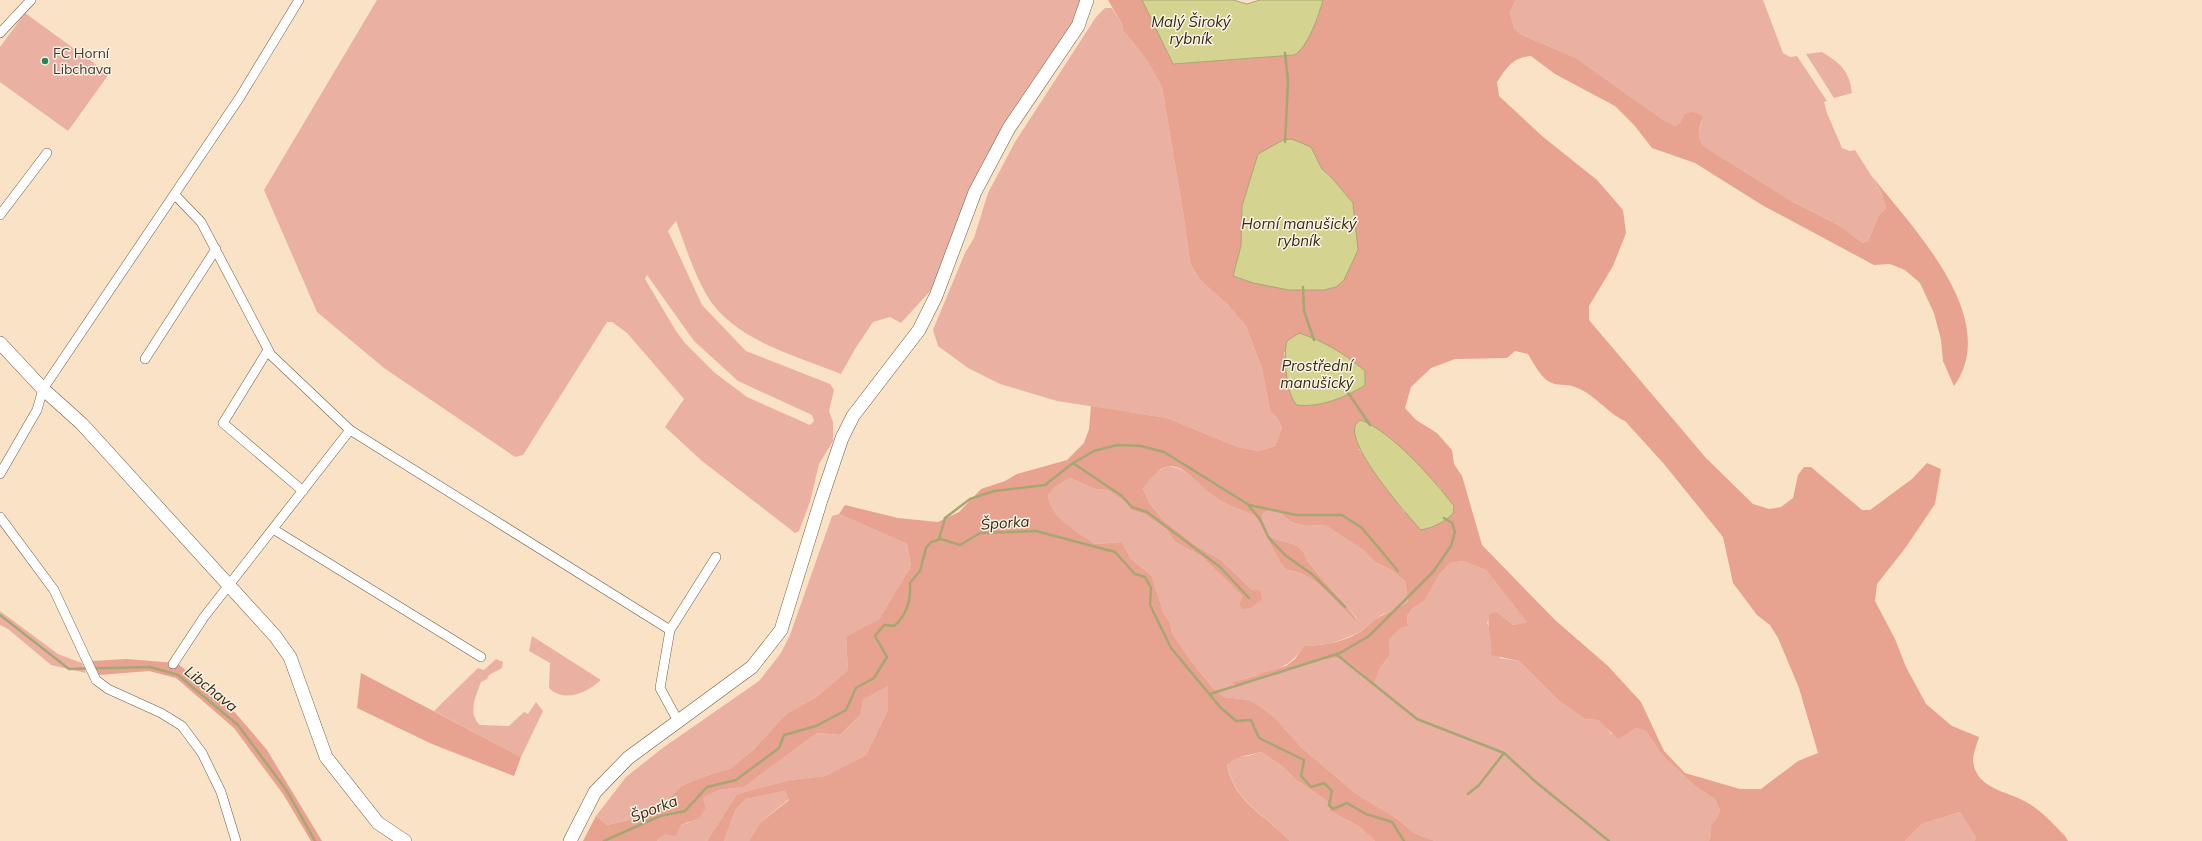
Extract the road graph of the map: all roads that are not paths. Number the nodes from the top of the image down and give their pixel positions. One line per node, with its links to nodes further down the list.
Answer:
1 (31, 0): 4 (street)
2 (299, 0): 6 (street)
3 (1086, 0): 23 (street)
4 (0, 33)
5 (46, 153): 7 (street)
6 (174, 195): 8 (street); 12 (street)
7 (0, 215)
8 (216, 249): 10 (street); 11 (street)
9 (0, 344): 12 (street)
10 (268, 350): 13 (street); 15 (street)
11 (146, 358)
12 (43, 389): 14 (street); 19 (street)
13 (350, 430): 15 (street); 20 (street)
14 (0, 474)
15 (303, 491): 17 (street)
16 (0, 517): 24 (street)
17 (273, 529): 19 (street); 21 (street)
18 (716, 557): 20 (street)
19 (228, 586): 22 (street); 25 (street)
20 (670, 630): 23 (street)
21 (481, 657)
22 (173, 664)
23 (678, 722): 26 (street)
24 (236, 841)
25 (405, 841)
26 (570, 841)

